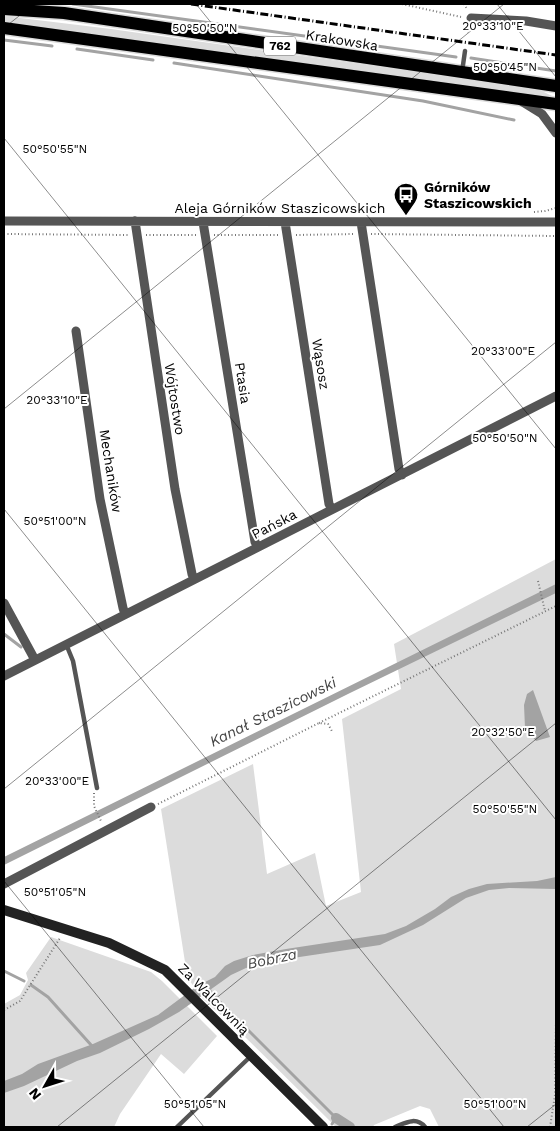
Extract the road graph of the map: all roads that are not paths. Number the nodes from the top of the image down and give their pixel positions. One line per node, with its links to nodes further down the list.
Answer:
1 (4, 9): 7 (main road, Krakowska / 762)
2 (471, 18): 3 (street); 5 (lane)
3 (556, 26)
4 (4, 28): 9 (main road, 762)
5 (468, 30)
6 (464, 52): 7 (lane)
7 (462, 73): 8 (main road, Krakowska / 762)
8 (556, 86)
9 (519, 99): 10 (main road, 762); 11 (street)
10 (556, 104)
11 (556, 133)
12 (4, 221): 13 (street, Aleja Górników Staszicowskich)
13 (135, 221): 14 (street, Aleja Górników Staszicowskich); 23 (street, Wójtostwo)
14 (203, 222): 15 (street, Aleja Górników Staszicowskich); 22 (street, Ptasia)
15 (285, 222): 16 (street, Aleja Górników Staszicowskich); 21 (street, Wąsosz)
16 (361, 222): 17 (street, Aleja Górników Staszicowskich); 20 (street)
17 (556, 222)
18 (76, 331): 25 (street, Mechaników)
19 (556, 396): 20 (street, Pańska)
20 (402, 475): 21 (street, Pańska)
21 (332, 509): 22 (street, Pańska)
22 (258, 547): 23 (street, Pańska)
23 (194, 579): 25 (street, Pańska)
24 (4, 603): 27 (street)
25 (125, 614): 26 (street, Pańska)
26 (66, 644): 27 (street, Pańska); 29 (lane)
27 (34, 660): 28 (street, Pańska)
28 (4, 676)
29 (97, 788)
30 (152, 807): 31 (street)
31 (4, 884)
32 (4, 910): 33 (main road, Za Walcownią)
33 (251, 1056): 34 (lane); 35 (main road, Za Walcownią)
34 (177, 1127)
35 (323, 1127)
36 (394, 1127): 37 (lane)
37 (425, 1127)

